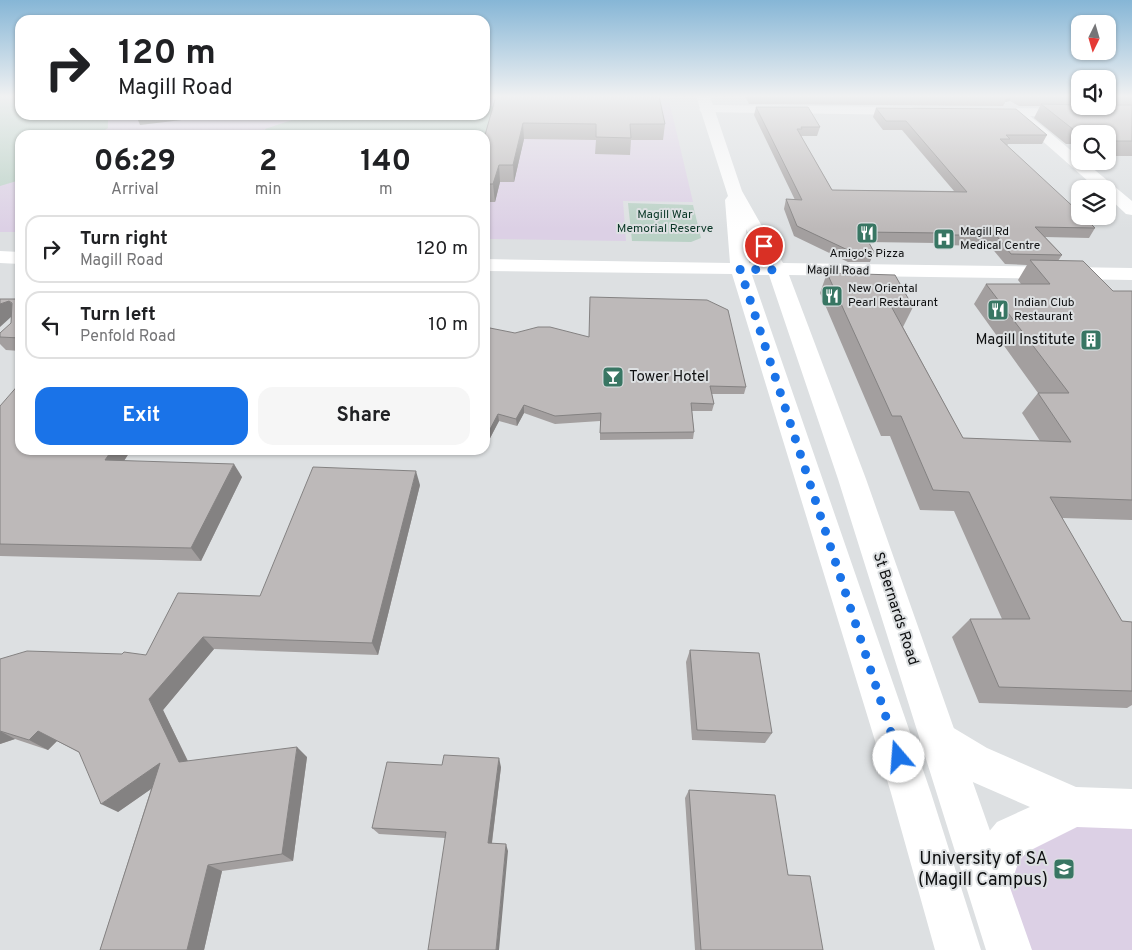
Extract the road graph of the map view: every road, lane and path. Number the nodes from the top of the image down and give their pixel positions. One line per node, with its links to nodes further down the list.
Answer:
1 (717, 140): 4 (main road)
2 (1049, 140): 3 (main road)
3 (1096, 180)
4 (734, 191): 10 (main road); 11 (main road, St Bernards Road)
5 (1116, 197): 6 (main road)
6 (1132, 210)
7 (0, 257): 8 (main road)
8 (15, 258)
9 (490, 265): 10 (main road, Magill Road)
10 (740, 269): 11 (main road, Magill Road); 17 (main road)
11 (777, 270): 12 (main road, Magill Road); 13 (main road, St Bernards Road)
12 (1132, 274)
13 (939, 740): 14 (main road); 16 (main road, St Bernards Road)
14 (1075, 806): 15 (main road); 16 (main road)
15 (1132, 810)
16 (989, 888): 18 (main road, St Bernards Road)
17 (958, 950)
18 (1009, 950)

